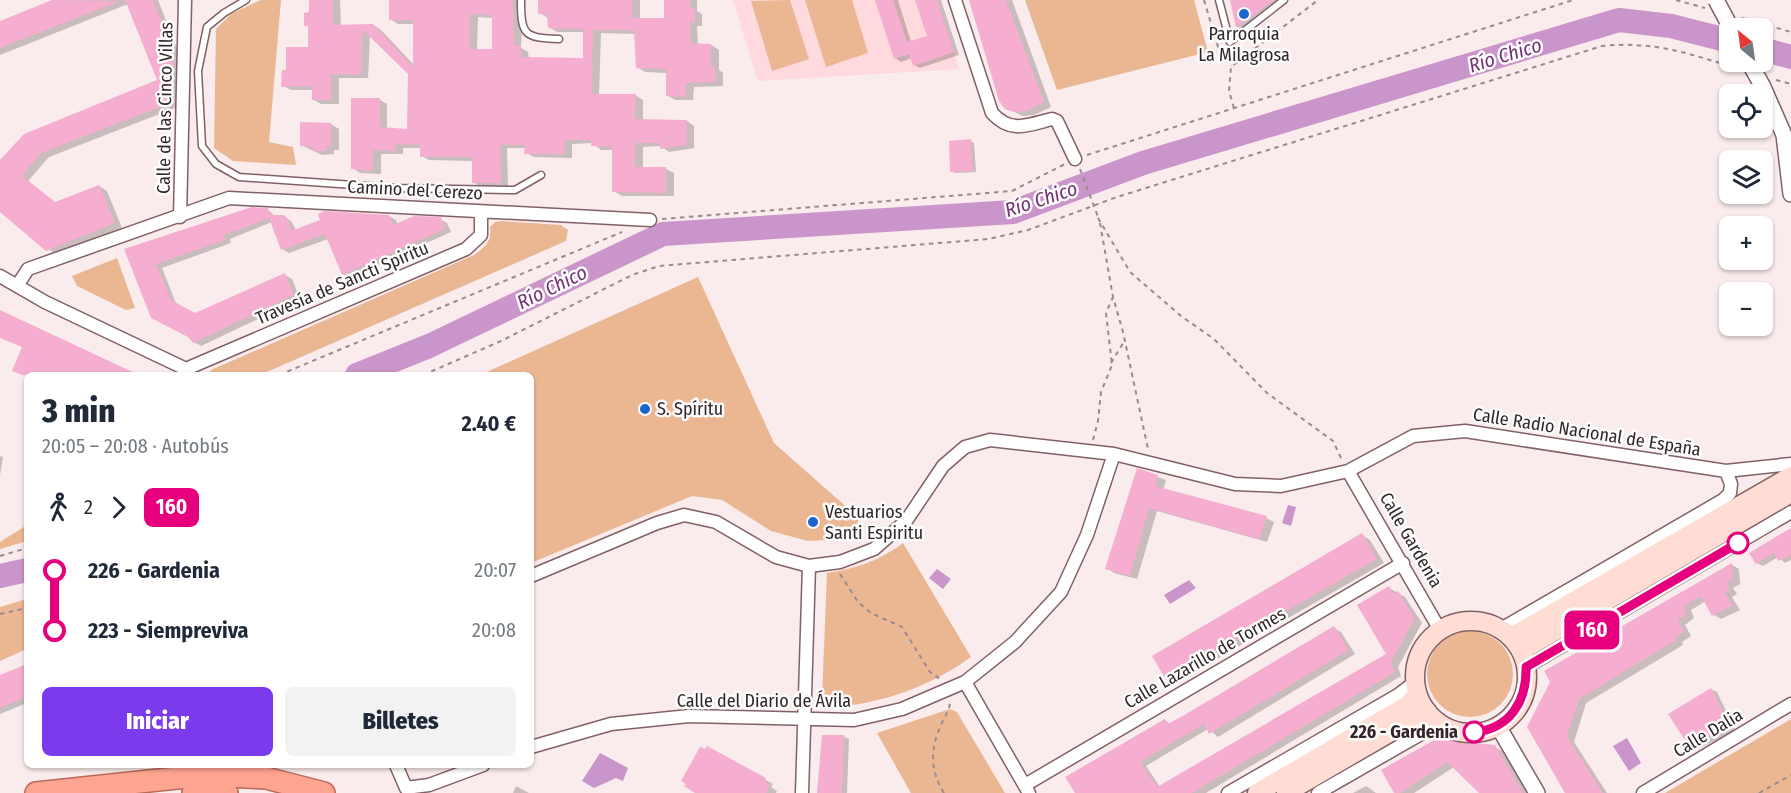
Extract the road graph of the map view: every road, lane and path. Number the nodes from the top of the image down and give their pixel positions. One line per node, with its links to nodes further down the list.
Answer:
1 (185, 0): 24 (street, Calle de las Cinco Villas)
2 (246, 0): 20 (lane)
3 (521, 0): 12 (lane)
4 (955, 0): 19 (street)
5 (1204, 0): 14 (path)
6 (1219, 0): 7 (lane)
7 (1284, 0)
8 (1318, 0): 14 (path)
9 (1573, 0): 18 (path)
10 (1716, 0): 11 (street, bridge)
11 (1726, 18)
12 (559, 39)
13 (1719, 59): 22 (path)
14 (1231, 67): 18 (path)
15 (1752, 72): 16 (street, bridge)
16 (1766, 83): 17 (path); 21 (street)
17 (1791, 84)
18 (1234, 108): 19 (path)
19 (1075, 159): 22 (path); 26 (path)
20 (541, 175)
21 (1791, 195)
22 (1095, 206): 25 (path); 33 (path)
23 (481, 212): 24 (street, Camino del Cerezo); 26 (street, Camino del Cerezo); 28 (street, Travesía de Sancti Spiritu)
24 (180, 217): 28 (street, Camino del Cerezo)
25 (1098, 218): 29 (path); 38 (path)
26 (650, 220): 32 (path)
27 (0, 276): 28 (street)
28 (17, 286)
29 (1113, 297): 30 (path); 31 (path)
30 (1125, 340): 31 (path); 36 (path)
31 (1111, 363): 34 (path)
32 (286, 372)
33 (430, 372)
34 (1089, 451): 35 (street, Calle Radio Nacional de España); 45 (street, Calle Radio Nacional de España)
35 (1114, 454): 36 (street, Calle Radio Nacional de España); 53 (street, Calle del Diario de Ávila)
36 (1145, 461): 38 (street, Calle Radio Nacional de España)
37 (1791, 464): 39 (street, Calle Radio Nacional de España)
38 (1348, 471): 39 (street, Calle Radio Nacional de España); 46 (street, Calle Gardenia)
39 (1726, 471): 52 (street)
40 (1791, 476): 52 (main road)
41 (1791, 493): 52 (main road)
42 (1791, 512): 52 (street)
43 (24, 549): 44 (path)
44 (0, 556)
45 (840, 562): 47 (street, Calle Radio Nacional de España); 54 (path)
46 (1403, 563): 51 (street, Calle Gardenia); 65 (street, Calle Lazarillo de Tormes)
47 (809, 566): 48 (street, Calle Radio Nacional de España); 58 (street)
48 (534, 575)
49 (24, 609): 50 (path)
50 (0, 614)
51 (1440, 630): 52 (main road); 55 (main road)
52 (1515, 646): 59 (main road)
53 (965, 682): 54 (street, Calle del Diario de Ávila); 65 (street)
54 (951, 688): 58 (street, Calle del Diario de Ávila); 72 (path)
55 (1417, 688): 57 (main road); 73 (street); 74 (main road)
56 (1791, 704): 78 (street, Calle Dalia)
57 (1434, 717): 59 (main road); 75 (main road); 76 (street)
58 (805, 720): 60 (street, Calle del Diario de Ávila); 71 (street)
59 (1498, 726): 77 (street)
60 (534, 746)
61 (397, 768): 66 (street)
62 (476, 768): 64 (street)
63 (1791, 775): 79 (path)
64 (431, 789): 66 (street)
65 (1027, 789)
66 (406, 791)
67 (36, 793): 70 (highway)
68 (193, 793): 69 (highway)
69 (227, 793)
70 (324, 793)
71 (802, 793)
72 (944, 793)
73 (1228, 793)
74 (1257, 793)
75 (1286, 793)
76 (1318, 793)
77 (1537, 793)
78 (1643, 793)
79 (1759, 793)

